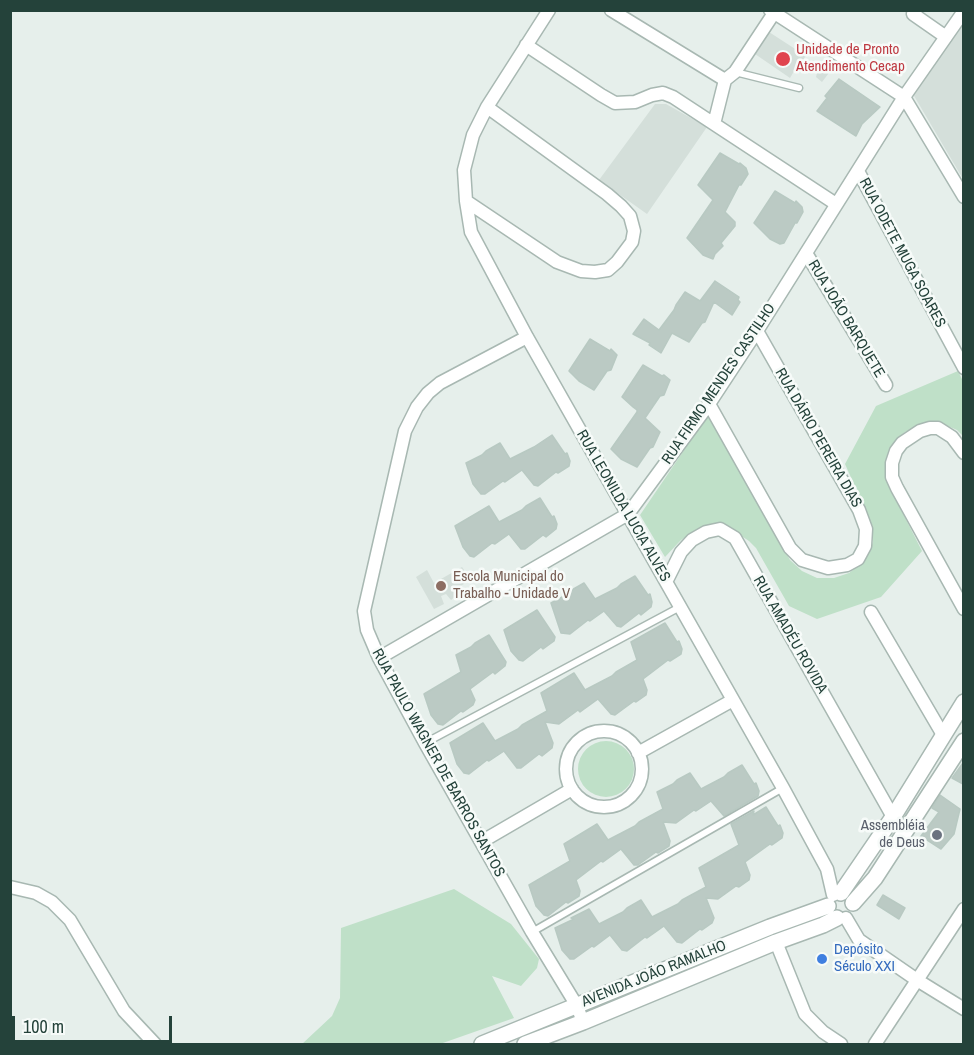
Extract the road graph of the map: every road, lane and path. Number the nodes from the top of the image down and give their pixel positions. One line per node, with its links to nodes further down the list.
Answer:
1 (549, 10): 7 (street, RUA LEONILDA LUCIA ALVES)
2 (611, 10): 9 (street)
3 (916, 10): 6 (street)
4 (773, 11): 8 (street); 11 (street)
5 (963, 11): 6 (street, RUA FIRMO MENDES CASTILHO)
6 (946, 37): 11 (street, RUA FIRMO MENDES CASTILHO)
7 (526, 45): 12 (street, RUA LEONILDA LUCIA ALVES); 13 (street)
8 (735, 72): 9 (street); 10 (lane)
9 (725, 80): 13 (street)
10 (799, 88)
11 (904, 97): 14 (street, RUA FIRMO MENDES CASTILHO); 15 (street)
12 (487, 107): 16 (street, RUA LEONILDA LUCIA ALVES); 16 (street)
13 (714, 124): 17 (street)
14 (858, 171): 17 (street, RUA FIRMO MENDES CASTILHO); 21 (street, RUA ODETE MUGA SOARES)
15 (963, 197)
16 (466, 201): 20 (street, RUA LEONILDA LUCIA ALVES)
17 (836, 204): 18 (street, RUA FIRMO MENDES CASTILHO)
18 (806, 253): 19 (street, RUA FIRMO MENDES CASTILHO); 22 (street, RUA JOÃO BARQUETE)
19 (757, 331): 23 (street, RUA FIRMO MENDES CASTILHO); 23 (street, RUA DÁRIO PEREIRA DIAS)
20 (527, 337): 25 (street, RUA LEONILDA LUCIA ALVES); 30 (street, RUA PAULO WAGNER DE BARROS SANTOS)
21 (963, 368)
22 (886, 385)
23 (708, 404): 25 (street, RUA FIRMO MENDES CASTILHO)
24 (963, 453): 28 (street)
25 (628, 514): 26 (street, RUA LEONILDA LUCIA ALVES); 30 (street, RUA FIRMO MENDES CASTILHO)
26 (666, 582): 27 (street, RUA LEONILDA LUCIA ALVES); 39 (street, RUA AMADÉU ROVIDA)
27 (680, 607): 31 (street, RUA LEONILDA LUCIA ALVES); 35 (lane)
28 (963, 609)
29 (871, 612): 33 (street)
30 (379, 658): 35 (street, RUA PAULO WAGNER DE BARROS SANTOS)
31 (733, 700): 36 (street); 37 (street, RUA LEONILDA LUCIA ALVES)
32 (963, 702): 33 (street)
33 (943, 735): 39 (street)
34 (963, 741): 42 (street)
35 (425, 743): 40 (street, RUA PAULO WAGNER DE BARROS SANTOS)
36 (638, 753): 38 (street); 38 (street)
37 (783, 788): 42 (street, RUA LEONILDA LUCIA ALVES); 44 (lane)
38 (572, 789): 40 (street)
39 (893, 818): 42 (street)
40 (482, 842): 44 (street, RUA PAULO WAGNER DE BARROS SANTOS)
41 (10, 886): 50 (street)
42 (837, 906): 45 (street, AVENIDA JOÃO RAMALHO); 46 (street, RUA LEONILDA LUCIA ALVES); 47 (street, AVENIDA JOÃO RAMALHO)
43 (963, 909): 46 (street)
44 (532, 932): 47 (street, RUA PAULO WAGNER DE BARROS SANTOS)
45 (776, 942): 49 (street, AVENIDA JOÃO RAMALHO); 53 (street)
46 (917, 980): 48 (street, RUA LEONILDA LUCIA ALVES); 54 (street)
47 (577, 1006): 49 (street, RUA PAULO WAGNER DE BARROS SANTOS); 51 (street, AVENIDA JOÃO RAMALHO)
48 (963, 1009)
49 (583, 1022): 52 (street, AVENIDA JOÃO RAMALHO)
50 (155, 1044)
51 (482, 1044)
52 (525, 1044)
53 (842, 1044)
54 (875, 1044)

